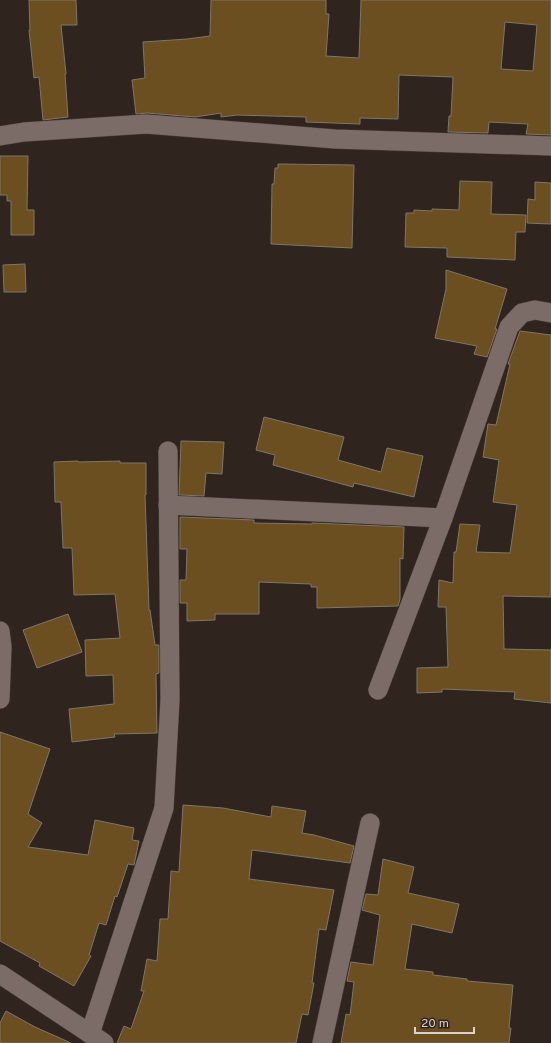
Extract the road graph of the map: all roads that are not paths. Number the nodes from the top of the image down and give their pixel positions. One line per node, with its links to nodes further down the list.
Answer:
1 (0, 136): 2 (street)
2 (551, 146)
3 (551, 313): 6 (street)
4 (168, 451): 5 (street)
5 (168, 505): 6 (street); 12 (street)
6 (443, 518): 8 (street)
7 (0, 631): 9 (street)
8 (378, 690)
9 (0, 699)
10 (370, 823): 13 (street)
11 (0, 974): 12 (street)
12 (97, 1038)
13 (322, 1043)

